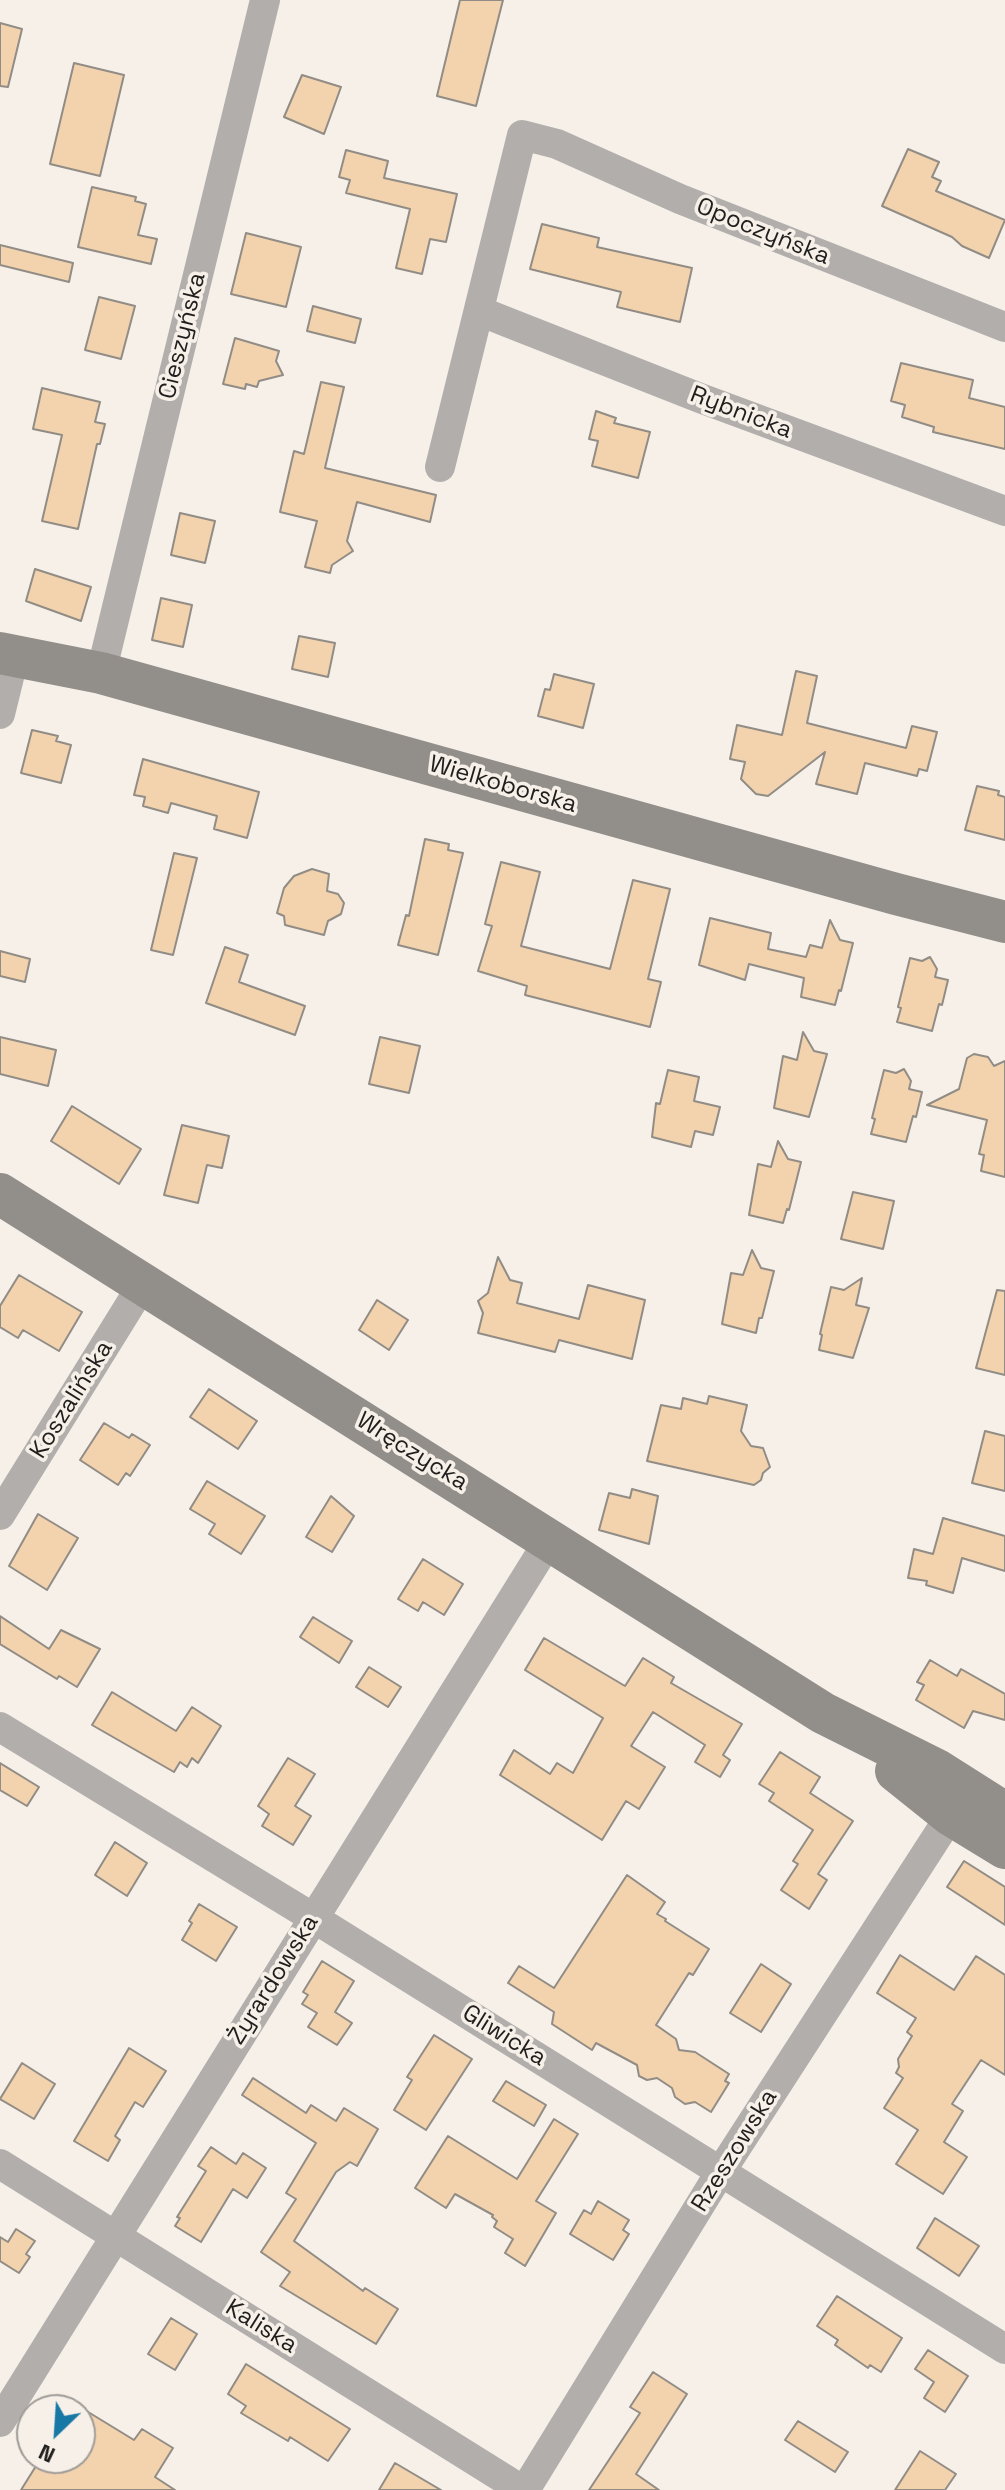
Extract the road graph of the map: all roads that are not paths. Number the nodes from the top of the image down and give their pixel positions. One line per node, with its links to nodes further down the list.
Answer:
1 (265, 0): 7 (street, Cieszyńska)
2 (479, 311): 3 (street, Opoczyńska); 4 (street); 5 (street, Rybnicka)
3 (1005, 327)
4 (440, 467)
5 (1005, 511)
6 (7, 655): 7 (main road, Wielkoborska); 8 (street)
7 (101, 673): 9 (main road, Wielkoborska)
8 (0, 714)
9 (1005, 922)
10 (0, 1194): 11 (main road, Wręczycka)
11 (143, 1284): 12 (street, Koszalińska); 13 (main road, Wręczycka)
12 (0, 1515)
13 (550, 1539): 14 (main road, Wręczycka); 19 (street, Żyrardowska)
14 (823, 1713): 16 (main road, Wręczycka); 17 (main road, Wręczycka)
15 (0, 1727): 19 (street, Gliwicka)
16 (1005, 1813)
17 (951, 1815): 18 (main road, Wręczycka); 21 (street, Rzeszowska)
18 (1005, 1848)
19 (312, 1917): 21 (street, Gliwicka); 22 (street, Żyrardowska)
20 (0, 2164): 22 (street, Kaliska)
21 (721, 2171): 23 (street, Gliwicka); 25 (street, Rzeszowska)
22 (114, 2236): 24 (street, Żyrardowska); 25 (street, Kaliska)
23 (1005, 2349)
24 (0, 2422)
25 (523, 2490)

